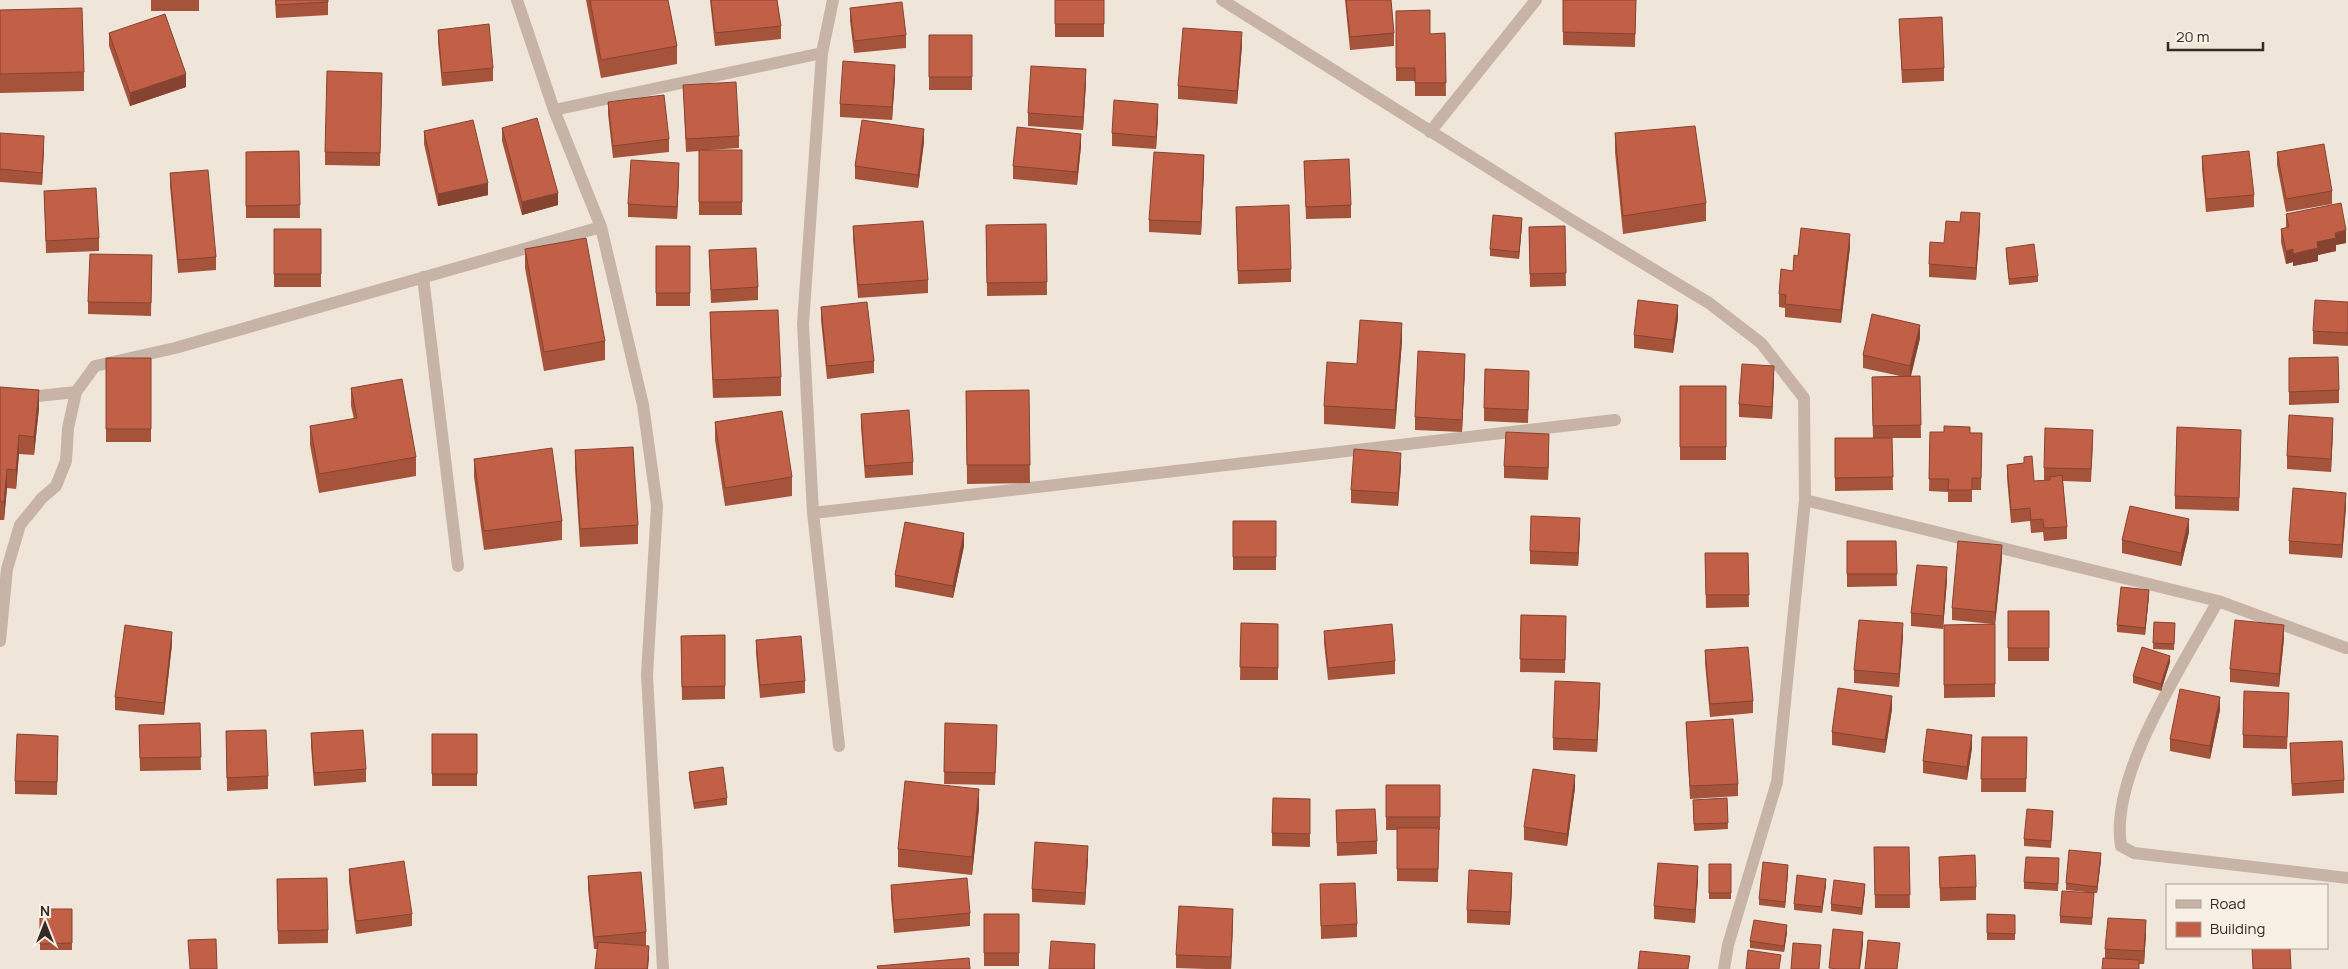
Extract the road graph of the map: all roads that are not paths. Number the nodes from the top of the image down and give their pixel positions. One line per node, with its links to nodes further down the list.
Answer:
1 (517, 0): 6 (street)
2 (832, 0): 5 (street)
3 (1222, 0): 7 (street)
4 (1536, 0): 7 (street)
5 (822, 53): 6 (street); 14 (street)
6 (554, 110): 8 (street)
7 (1430, 132): 13 (street)
8 (602, 227): 9 (street); 21 (street)
9 (423, 277): 10 (street); 15 (street)
10 (76, 392): 11 (street); 17 (street)
11 (0, 400)
12 (1615, 420): 14 (street)
13 (1806, 500): 16 (street); 22 (street)
14 (814, 513): 19 (street)
15 (458, 566)
16 (2218, 600): 18 (street); 20 (street)
17 (0, 640)
18 (2346, 648)
19 (839, 746)
20 (2348, 878)
21 (663, 969)
22 (1724, 969)

